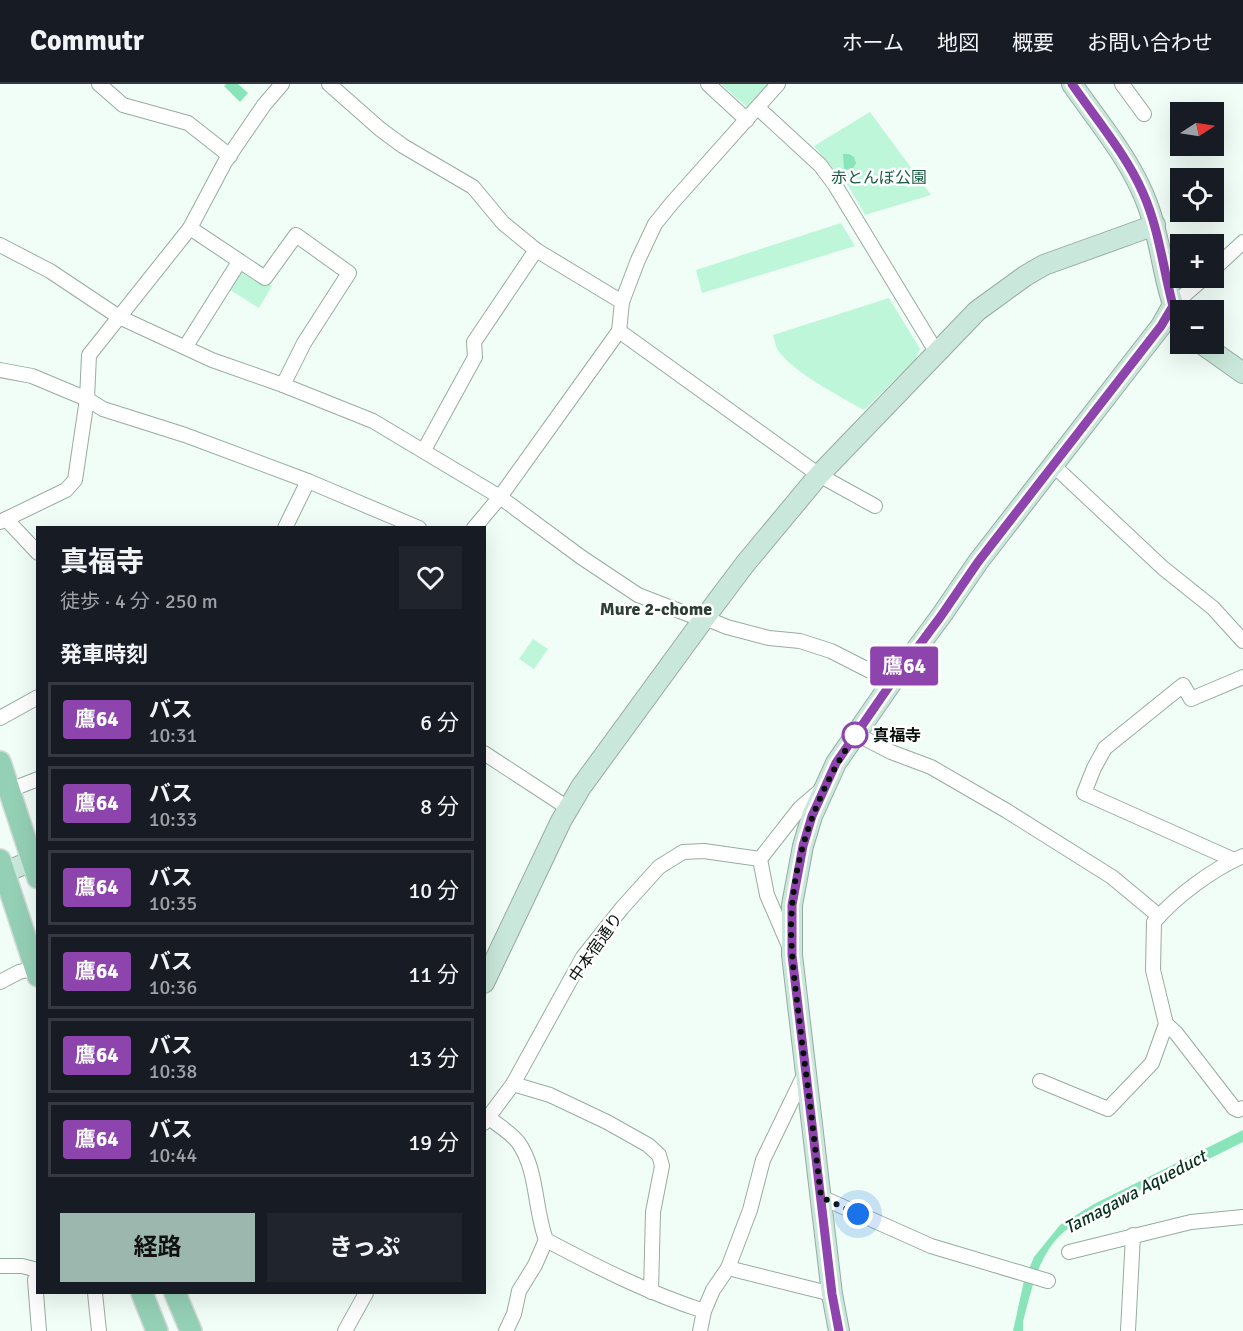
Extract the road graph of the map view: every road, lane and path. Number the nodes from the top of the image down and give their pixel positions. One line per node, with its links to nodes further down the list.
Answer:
1 (99, 84): 11 (street)
2 (282, 84): 11 (street)
3 (329, 84): 16 (street)
4 (708, 84): 10 (street)
5 (778, 84): 8 (street)
6 (1072, 84): 12 (main road)
7 (1122, 84): 9 (street)
8 (758, 108): 10 (street); 25 (street)
9 (1144, 114)
10 (747, 120): 20 (street)
11 (230, 156): 13 (street)
12 (1155, 225): 19 (main road); 25 (main road)
13 (190, 228): 18 (street); 21 (street)
14 (1243, 242): 17 (street)
15 (0, 245): 21 (street)
16 (536, 250): 20 (street); 31 (street)
17 (1224, 260)
18 (239, 262): 24 (street); 29 (street)
19 (1174, 300)
20 (622, 302): 23 (street)
21 (119, 317): 24 (street); 30 (street)
22 (1170, 319): 32 (main road)
23 (619, 331): 33 (street); 35 (street)
24 (186, 346): 29 (street)
25 (937, 353): 33 (main road)
26 (1216, 354): 28 (main road)
27 (0, 370): 30 (street)
28 (1243, 374)
29 (283, 385): 31 (street)
30 (87, 399): 34 (street); 37 (street)
31 (424, 450): 35 (street)
32 (1053, 465): 43 (street); 45 (main road)
33 (819, 475): 36 (street); 42 (main road)
34 (308, 481): 38 (street); 39 (street)
35 (500, 497): 40 (street); 42 (street)
36 (875, 507)
37 (3, 521): 41 (street)
38 (286, 526)
39 (414, 526)
40 (476, 526)
41 (36, 551)
42 (704, 619): 45 (street); 54 (main road)
43 (1243, 641)
44 (1243, 677): 55 (street)
45 (892, 682): 48 (main road)
46 (36, 698): 47 (street)
47 (0, 718)
48 (856, 734): 52 (main road); 59 (street)
49 (486, 754): 54 (street)
50 (0, 762): 53 (main road)
51 (36, 780): 53 (street)
52 (823, 789): 56 (street); 60 (main road)
53 (10, 790): 58 (main road)
54 (568, 808): 62 (main road)
55 (1238, 858): 59 (street)
56 (760, 859): 60 (street); 67 (street, 中本宿通り)
57 (1, 869): 58 (main road); 61 (main road)
58 (35, 869)
59 (1159, 916): 64 (street)
60 (792, 955): 65 (main road)
61 (36, 972): 63 (street)
62 (486, 979)
63 (0, 982)
64 (1166, 1024): 66 (street); 68 (street)
65 (806, 1071): 70 (main road); 76 (street)
66 (1040, 1080)
67 (513, 1084): 69 (street, 中本宿通り); 79 (street)
68 (1243, 1108)
69 (487, 1121): 73 (street)
70 (821, 1197): 78 (street); 85 (main road)
71 (1243, 1217): 72 (street)
72 (1133, 1235): 74 (street); 95 (street)
73 (546, 1240): 79 (street); 92 (street)
74 (1069, 1252)
75 (0, 1266): 77 (street)
76 (728, 1268): 85 (street); 86 (street)
77 (36, 1270)
78 (1043, 1279)
79 (651, 1292): 86 (street)
80 (36, 1294): 87 (street)
81 (95, 1294): 88 (street)
82 (142, 1294): 89 (main road)
83 (175, 1294): 90 (main road)
84 (365, 1294): 91 (street)
85 (832, 1294): 94 (main road)
86 (704, 1311): 93 (street)
87 (39, 1331)
88 (99, 1331)
89 (158, 1331)
90 (191, 1331)
91 (345, 1331)
92 (506, 1331)
93 (700, 1331)
94 (839, 1331)
95 (1128, 1331)

